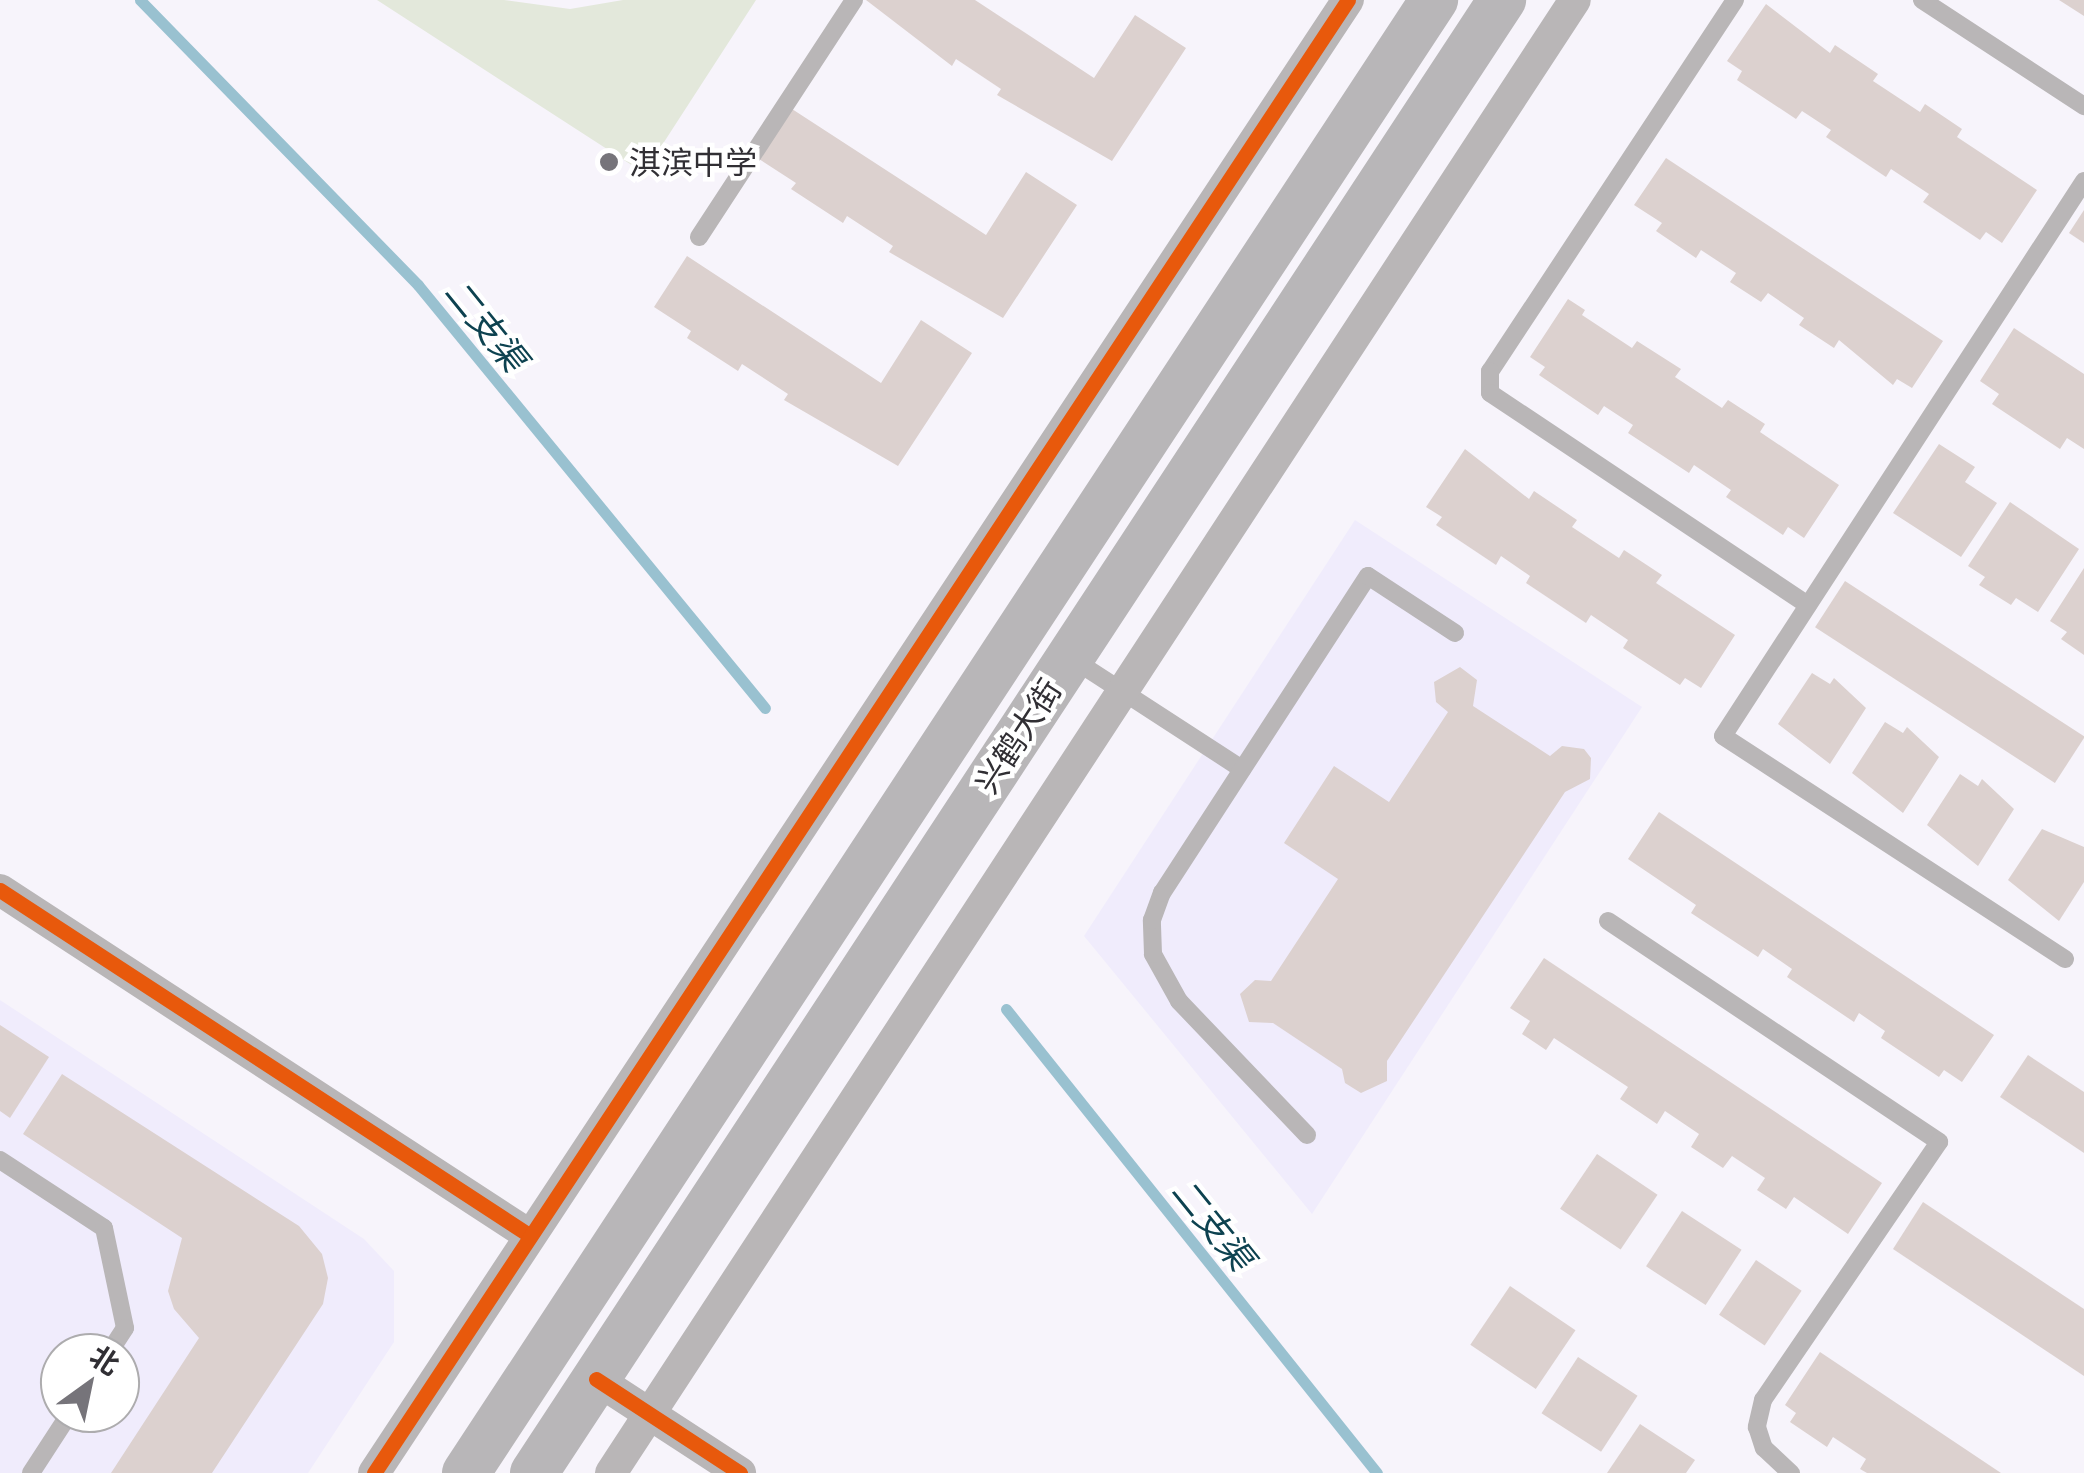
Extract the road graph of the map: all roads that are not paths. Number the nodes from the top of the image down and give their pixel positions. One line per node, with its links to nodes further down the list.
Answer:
1 (854, 0): 10 (lane)
2 (1348, 0): 21 (street)
3 (1434, 0): 28 (main road, 兴鹤大街)
4 (1502, 0): 13 (main road, 兴鹤大街)
5 (1575, 0): 14 (street)
6 (1735, 0): 11 (lane)
7 (1922, 0): 8 (lane)
8 (2084, 106)
9 (2084, 181): 11 (lane)
10 (699, 236)
11 (1808, 605): 18 (lane)
12 (1455, 633): 15 (lane)
13 (1070, 658): 14 (lane); 23 (main road, 兴鹤大街)
14 (1122, 692): 15 (lane); 24 (street)
15 (1242, 769): 19 (lane)
16 (0, 890): 21 (street)
17 (1608, 922): 32 (lane)
18 (2065, 959)
19 (1307, 1135)
20 (0, 1160): 22 (lane)
21 (529, 1235): 27 (street)
22 (122, 1333)
23 (596, 1379): 24 (street); 29 (main road, 兴鹤大街)
24 (650, 1414): 30 (street); 31 (street)
25 (57, 1433): 26 (lane)
26 (31, 1473)
27 (374, 1473)
28 (466, 1473)
29 (534, 1473)
30 (611, 1473)
31 (740, 1473)
32 (1791, 1473)

